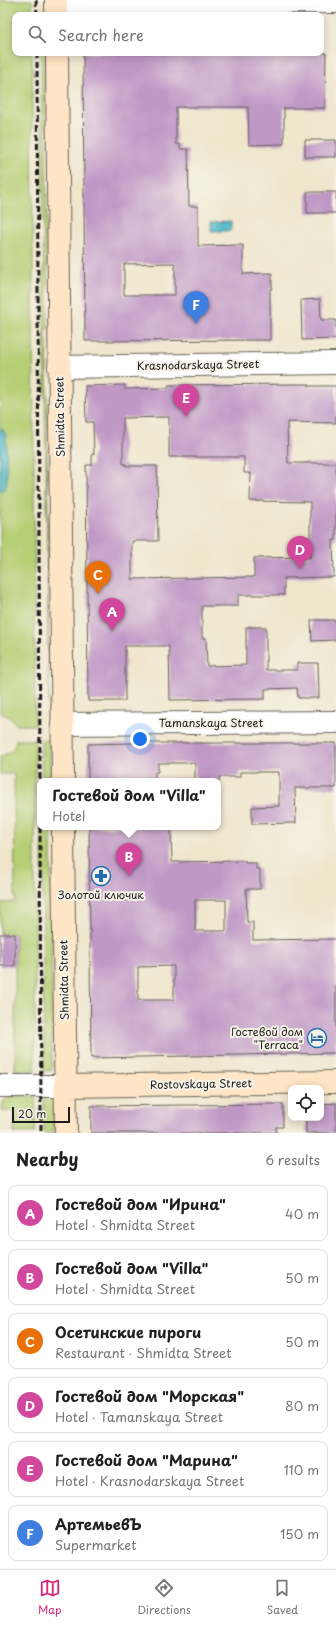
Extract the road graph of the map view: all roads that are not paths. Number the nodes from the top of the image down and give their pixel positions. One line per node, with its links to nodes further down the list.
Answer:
1 (336, 2): 2 (street)
2 (56, 6)
3 (57, 56): 5 (street, Shmidta Street)
4 (336, 363): 5 (street, Krasnodarskaya Street)
5 (59, 367): 7 (street, Shmidta Street)
6 (336, 722): 7 (street, Tamanskaya Street)
7 (62, 724): 8 (street, Shmidta Street)
8 (63, 778)
9 (63, 830): 12 (street, Shmidta Street)
10 (336, 1082): 12 (street, Rostovskaya Street)
11 (0, 1086): 12 (street)
12 (65, 1086): 13 (street, Shmidta Street)
13 (66, 1133)

